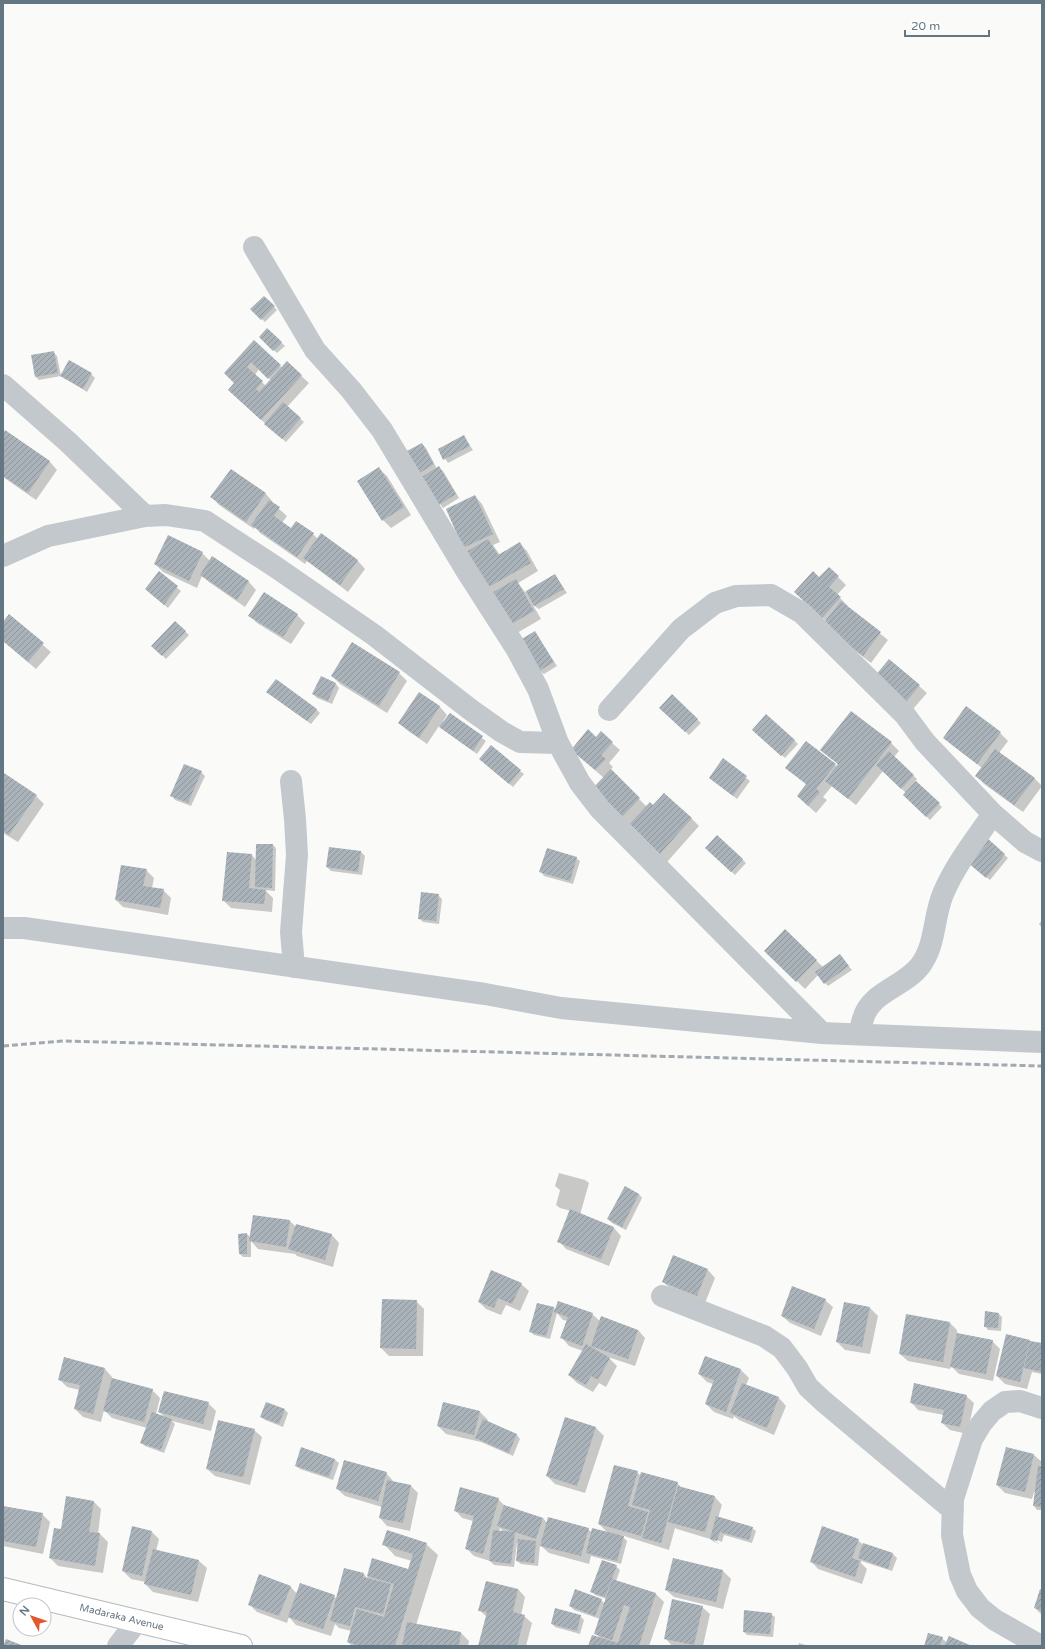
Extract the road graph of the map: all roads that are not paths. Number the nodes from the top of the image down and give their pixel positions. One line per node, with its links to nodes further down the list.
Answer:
1 (254, 247): 6 (street)
2 (3, 385): 3 (street)
3 (145, 516): 4 (street); 6 (street)
4 (3, 556)
5 (609, 710): 8 (street)
6 (558, 743): 12 (street)
7 (291, 781): 11 (street)
8 (993, 814): 9 (street); 13 (street)
9 (1042, 851)
10 (3, 928): 11 (street)
11 (294, 968): 12 (street)
12 (822, 1033): 13 (street)
13 (860, 1034): 14 (street)
14 (1042, 1042)
15 (662, 1296): 17 (street)
16 (1042, 1408): 17 (street)
17 (952, 1510): 22 (street)
18 (3, 1589): 19 (main road, Madaraka Avenue)
19 (138, 1620): 20 (street); 21 (main road, Madaraka Avenue)
20 (118, 1646)
21 (241, 1646)
22 (1041, 1646)

